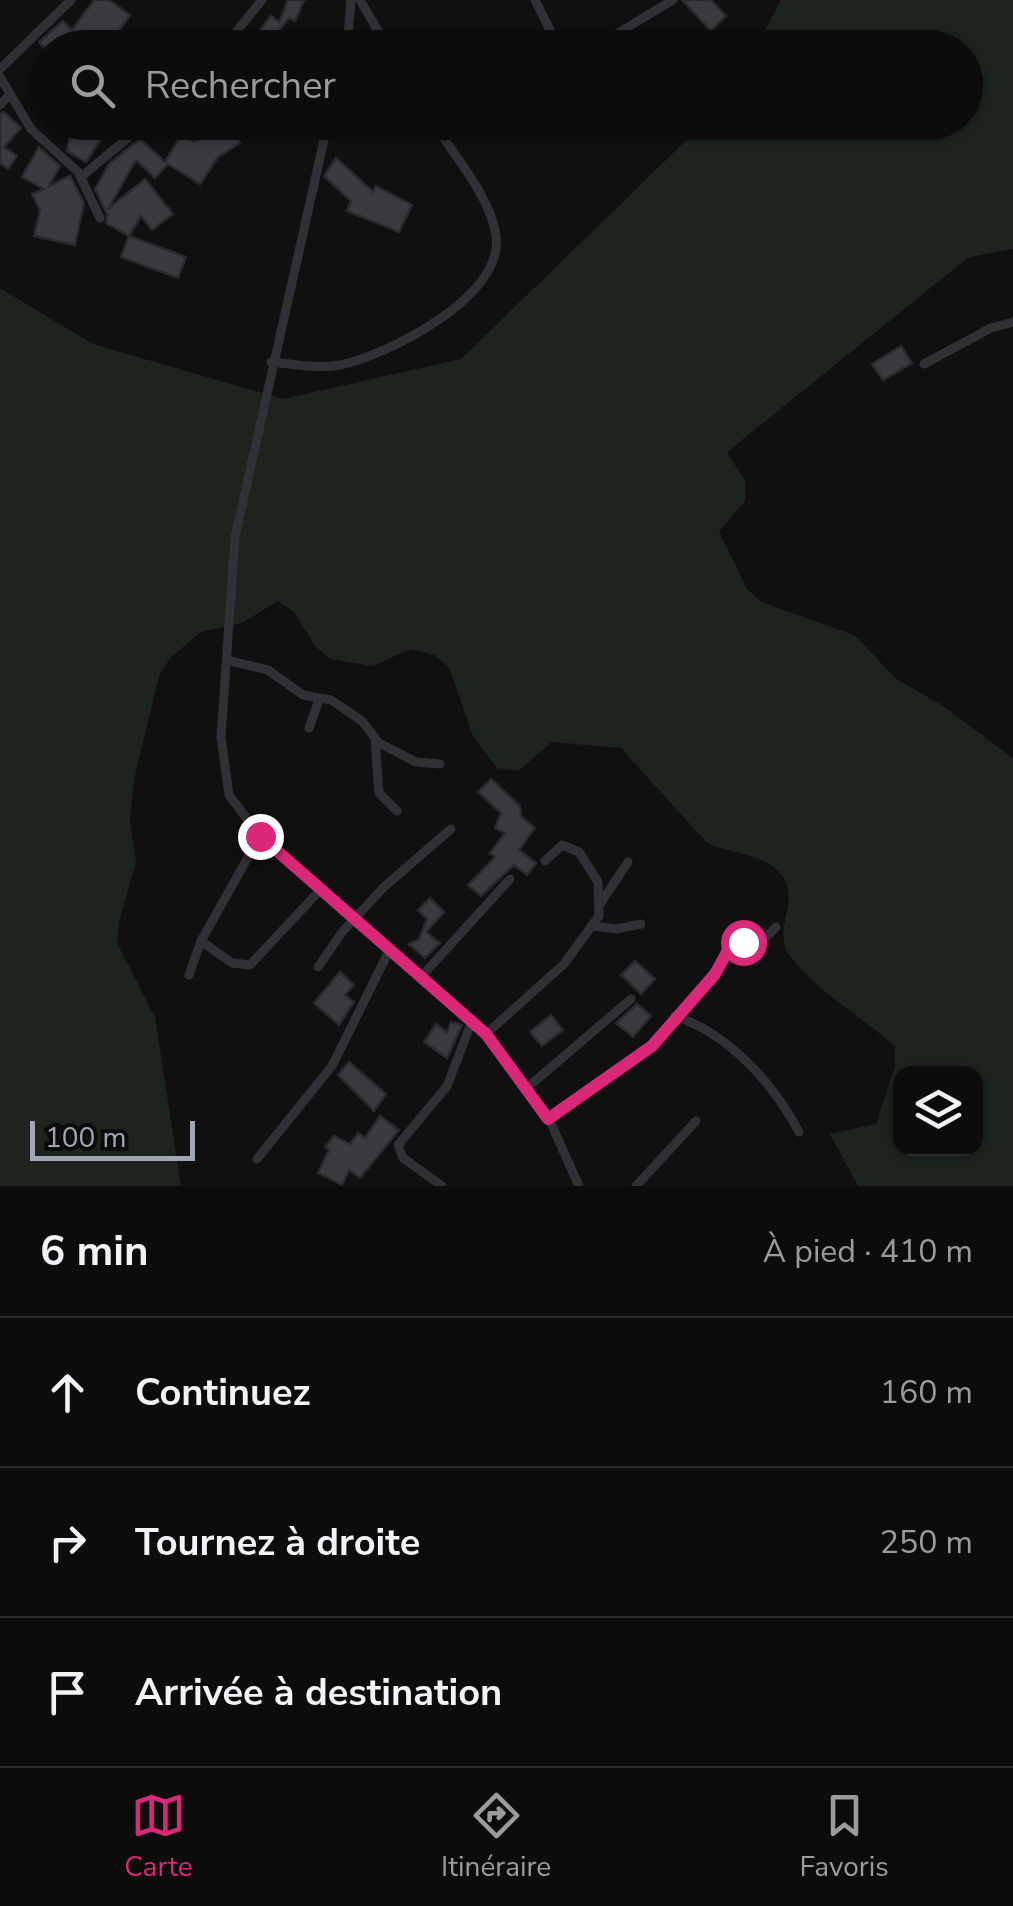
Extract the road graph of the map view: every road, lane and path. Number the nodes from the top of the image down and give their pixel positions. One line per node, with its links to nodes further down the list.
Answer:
1 (71, 0): 7 (street)
2 (262, 0): 8 (street)
3 (351, 0): 9 (street)
4 (360, 0): 10 (street)
5 (535, 0): 11 (street)
6 (673, 0): 12 (street)
7 (40, 30)
8 (238, 30)
9 (348, 30)
10 (378, 30)
11 (550, 30)
12 (624, 30)
13 (30, 40): 14 (street)
14 (0, 69)
15 (0, 78): 16 (street)
16 (10, 94): 17 (street); 18 (street)
17 (0, 105)
18 (30, 128)
19 (42, 140): 23 (street)
20 (125, 140): 23 (street)
21 (324, 140): 26 (street)
22 (444, 140): 26 (street)
23 (81, 177): 24 (street)
24 (100, 218)
25 (1013, 322): 27 (street)
26 (271, 362): 28 (street)
27 (924, 364)
28 (226, 660): 29 (street); 35 (street)
29 (319, 700): 30 (street); 31 (street)
30 (309, 728)
31 (374, 739): 32 (street); 33 (street)
32 (440, 764)
33 (396, 811)
34 (451, 829): 41 (street)
35 (260, 836): 39 (street); 45 (street)
36 (545, 861): 40 (street)
37 (628, 862): 40 (street)
38 (510, 880): 49 (street)
39 (322, 888): 41 (street); 45 (street)
40 (600, 904): 43 (street)
41 (354, 919): 46 (street); 47 (street)
42 (640, 924): 43 (street)
43 (592, 926): 53 (street)
44 (776, 927): 51 (street)
45 (201, 941): 48 (street)
46 (389, 951): 49 (street); 58 (street)
47 (318, 967)
48 (189, 975)
49 (420, 978): 52 (street)
50 (631, 999): 54 (street)
51 (674, 1016): 55 (street); 57 (street)
52 (472, 1022): 53 (street); 59 (street)
53 (486, 1034): 54 (street)
54 (528, 1087): 55 (street)
55 (548, 1119): 60 (street)
56 (696, 1121): 61 (street)
57 (799, 1132)
58 (257, 1160)
59 (442, 1186)
60 (579, 1186)
61 (636, 1186)

